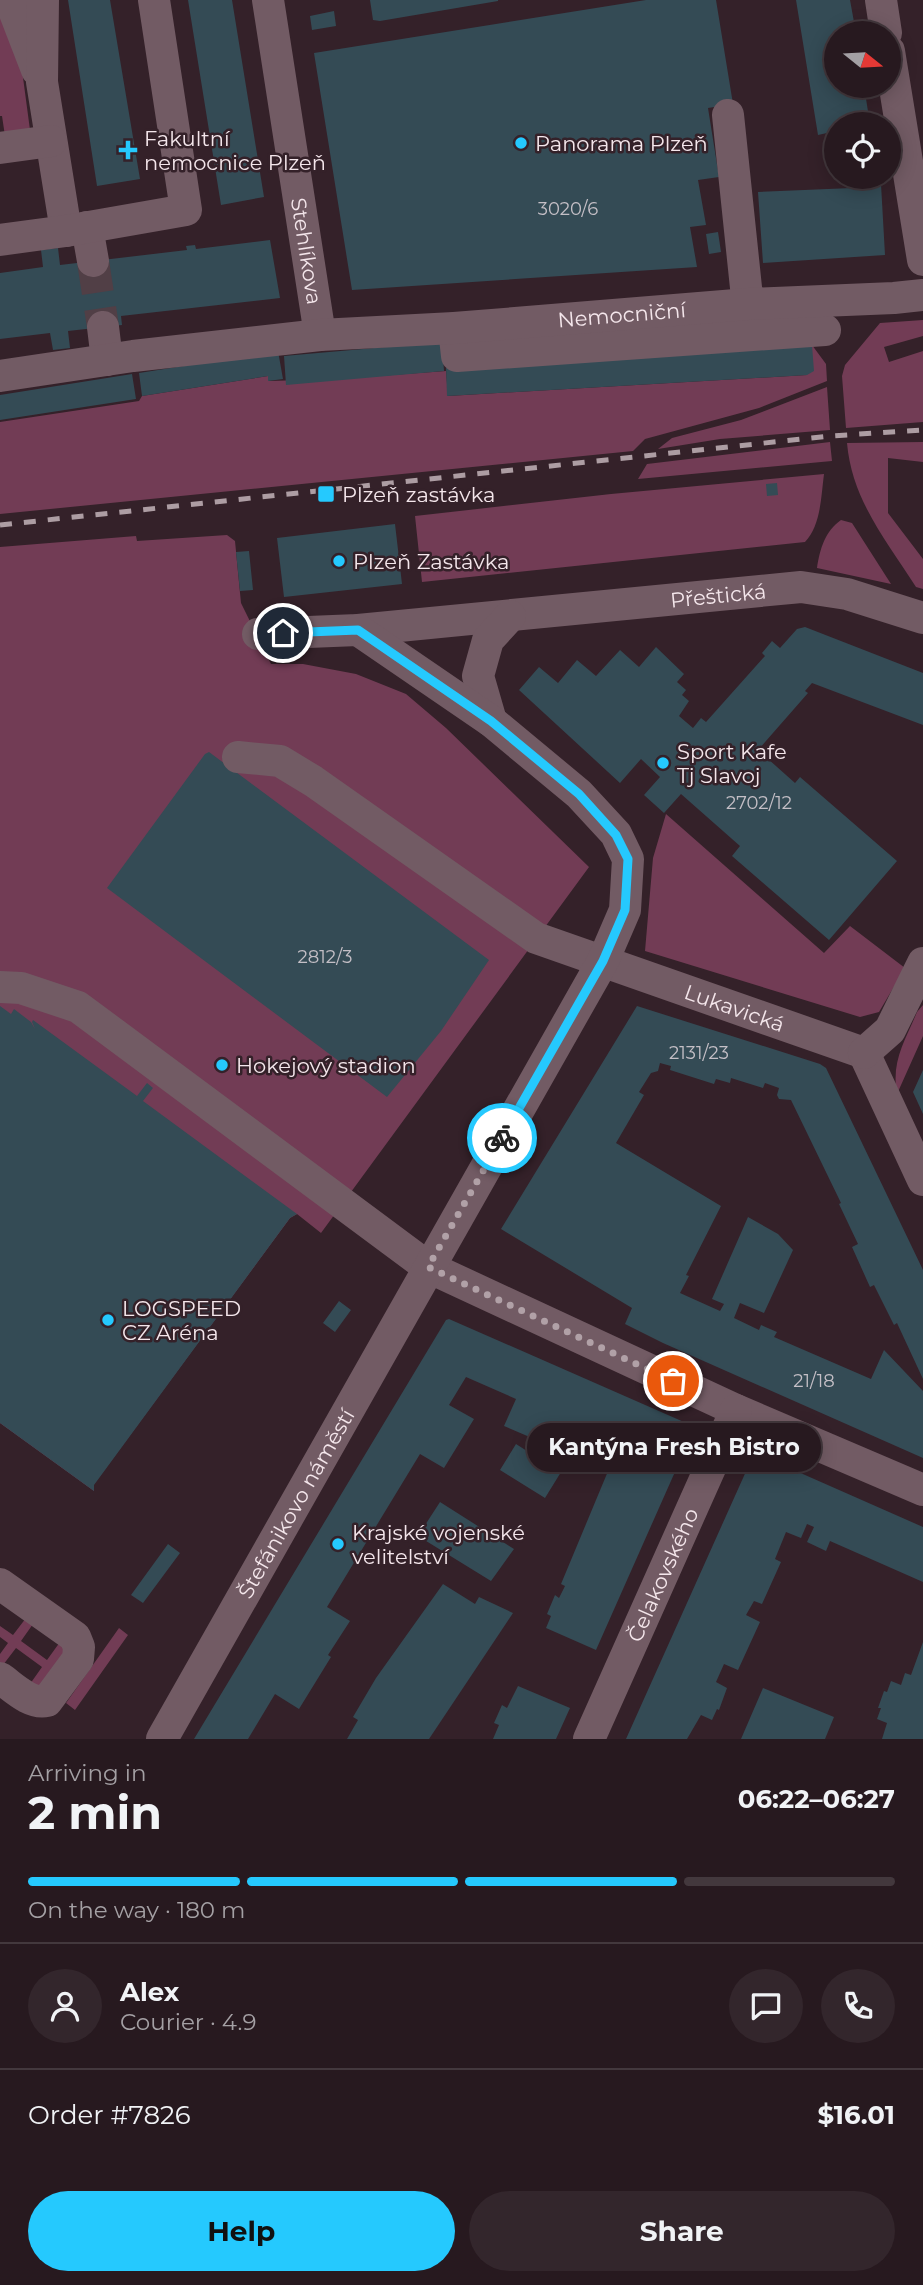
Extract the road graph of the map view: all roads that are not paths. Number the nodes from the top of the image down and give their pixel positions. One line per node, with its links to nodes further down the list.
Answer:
1 (10, 0): 8 (street)
2 (27, 0): 8 (street)
3 (43, 0): 8 (street)
4 (154, 0): 13 (street)
5 (268, 0): 22 (street, Stehlíkova)
6 (881, 0): 7 (street)
7 (884, 21)
8 (42, 82): 11 (street)
9 (897, 98): 15 (street)
10 (728, 115): 18 (street)
11 (51, 141): 12 (street); 13 (street)
12 (0, 148)
13 (77, 229): 14 (street); 16 (street)
14 (0, 240)
15 (923, 260)
16 (93, 261)
17 (923, 295): 18 (street, Nemocniční)
18 (748, 304): 20 (street, Nemocniční); 23 (street)
19 (103, 327): 24 (street)
20 (454, 328): 22 (street, Nemocniční); 23 (street)
21 (825, 330): 23 (street)
22 (320, 335): 24 (street, Nemocniční)
23 (751, 336)
24 (107, 360): 25 (street, Nemocniční)
25 (0, 376)
26 (510, 616): 27 (street, Přeštická); 28 (street, Přeštická); 30 (street)
27 (923, 618)
28 (358, 630): 29 (street, Přeštická); 30 (street, Štefánikovo náměstí)
29 (258, 635)
30 (491, 721): 32 (street, Štefánikovo náměstí)
31 (239, 757): 32 (street, Lukavická)
32 (603, 961): 35 (street, Lukavická); 37 (street, Štefánikovo náměstí)
33 (921, 972): 35 (street)
34 (0, 987): 37 (street)
35 (864, 1053): 36 (street)
36 (923, 1180)
37 (428, 1267): 38 (street); 42 (street, Štefánikovo náměstí)
38 (736, 1410): 39 (street); 43 (street, Čelakovského)
39 (923, 1490)
40 (0, 1584): 41 (street)
41 (0, 1678)
42 (162, 1739)
43 (589, 1739)

